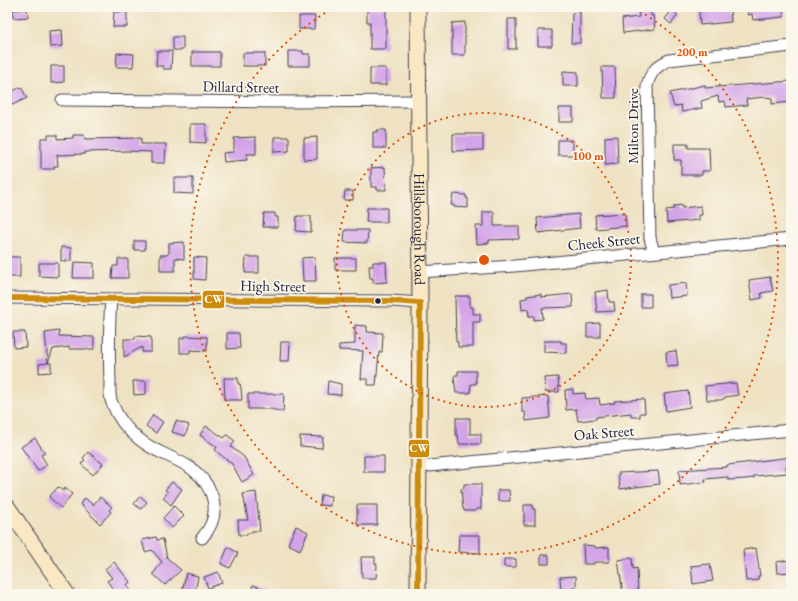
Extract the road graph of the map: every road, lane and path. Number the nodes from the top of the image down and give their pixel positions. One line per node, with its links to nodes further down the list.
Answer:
1 (418, 7): 4 (street, Hillsborough Road)
2 (791, 46): 6 (street, Milton Drive)
3 (62, 100): 4 (street, Dillard Street)
4 (418, 100): 7 (street, Hillsborough Road)
5 (791, 239): 6 (street, Cheek Street)
6 (654, 252): 7 (street, Cheek Street)
7 (419, 272): 10 (street, Hillsborough Road)
8 (7, 298): 9 (street, High Street)
9 (111, 299): 10 (street, High Street); 14 (street)
10 (420, 303): 12 (street, Hillsborough Road)
11 (791, 430): 12 (street, Oak Street)
12 (419, 467): 16 (street, Hillsborough Road)
13 (7, 506): 15 (street)
14 (202, 538)
15 (67, 594)
16 (418, 594)

